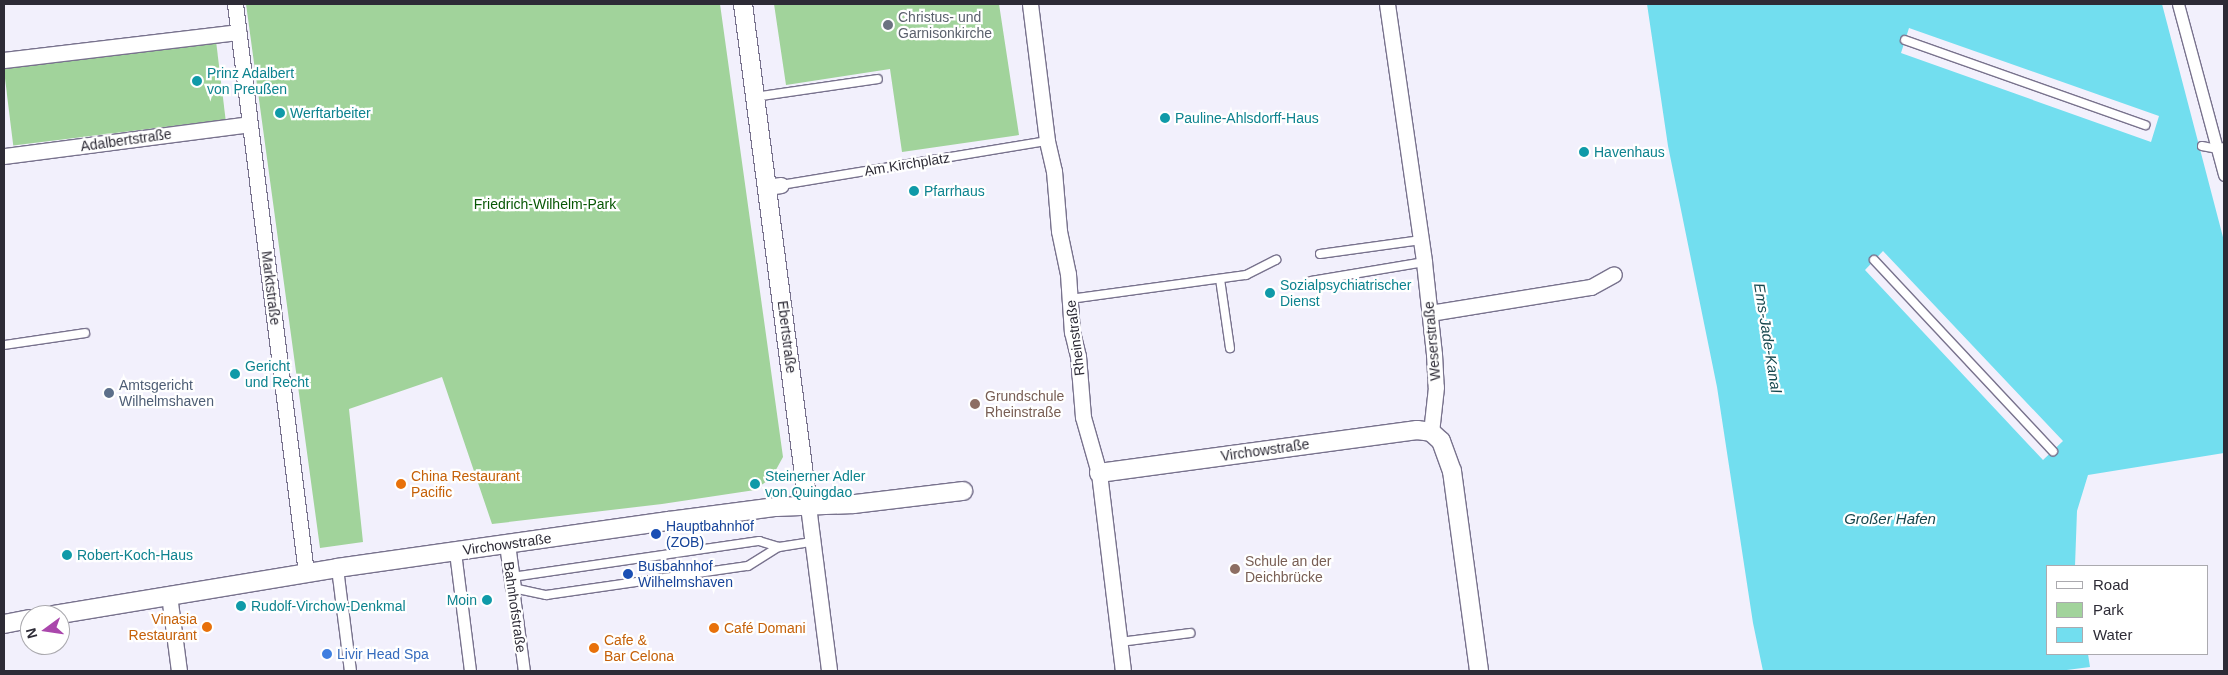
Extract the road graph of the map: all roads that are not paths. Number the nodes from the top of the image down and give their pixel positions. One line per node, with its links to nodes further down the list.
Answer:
1 (234, 4): 6 (street, Marktstraße)
2 (743, 4): 10 (street, Ebertstraße)
3 (1030, 4): 13 (street, Rheinstraße)
4 (1387, 4): 19 (street, Weserstraße)
5 (2178, 4): 15 (street)
6 (238, 32): 8 (street); 11 (street, Marktstraße)
7 (1905, 40): 12 (lane)
8 (4, 60)
9 (878, 79): 10 (lane)
10 (755, 97): 18 (street, Ebertstraße)
11 (249, 124): 16 (street, Adalbertstraße); 42 (street, Marktstraße)
12 (2145, 125)
13 (1047, 141): 18 (lane, Am Kirchplatz); 27 (street, Rheinstraße)
14 (2202, 146): 15 (lane)
15 (2221, 148): 17 (street)
16 (4, 156)
17 (2224, 175)
18 (774, 186): 36 (street, Ebertstraße)
19 (1421, 240): 20 (lane); 23 (street, Weserstraße)
20 (1320, 254)
21 (1276, 260): 25 (lane)
22 (1874, 260): 33 (lane)
23 (1424, 262): 26 (lane); 28 (street, Weserstraße)
24 (1614, 274): 28 (street)
25 (1220, 279): 27 (lane); 31 (lane)
26 (1311, 281)
27 (1070, 300): 34 (street, Rheinstraße)
28 (1430, 313): 32 (street, Weserstraße)
29 (85, 333): 30 (lane)
30 (4, 345)
31 (1230, 348)
32 (1431, 432): 34 (street, Virchowstraße); 56 (street)
33 (2053, 451)
34 (1099, 473): 49 (street, Rheinstraße)
35 (963, 491): 36 (street, Virchowstraße)
36 (808, 506): 37 (street, Ebertstraße); 38 (street, Virchowstraße)
37 (812, 542): 39 (lane); 54 (street, Ebertstraße)
38 (507, 544): 40 (street, Virchowstraße); 43 (street, Bahnhofstraße)
39 (779, 547): 43 (lane); 43 (lane)
40 (455, 552): 41 (street, Virchowstraße); 52 (street)
41 (337, 568): 42 (street, Virchowstraße); 51 (street)
42 (306, 573): 44 (street, Virchowstraße)
43 (512, 582): 53 (street, Bahnhofstraße)
44 (169, 595): 45 (street, Virchowstraße); 50 (street)
45 (70, 612)
46 (20, 621): 47 (street)
47 (4, 624)
48 (1190, 633): 49 (lane)
49 (1120, 642): 55 (street, Rheinstraße)
50 (179, 671)
51 (350, 671)
52 (470, 671)
53 (524, 671)
54 (830, 671)
55 (1123, 671)
56 (1480, 671)

